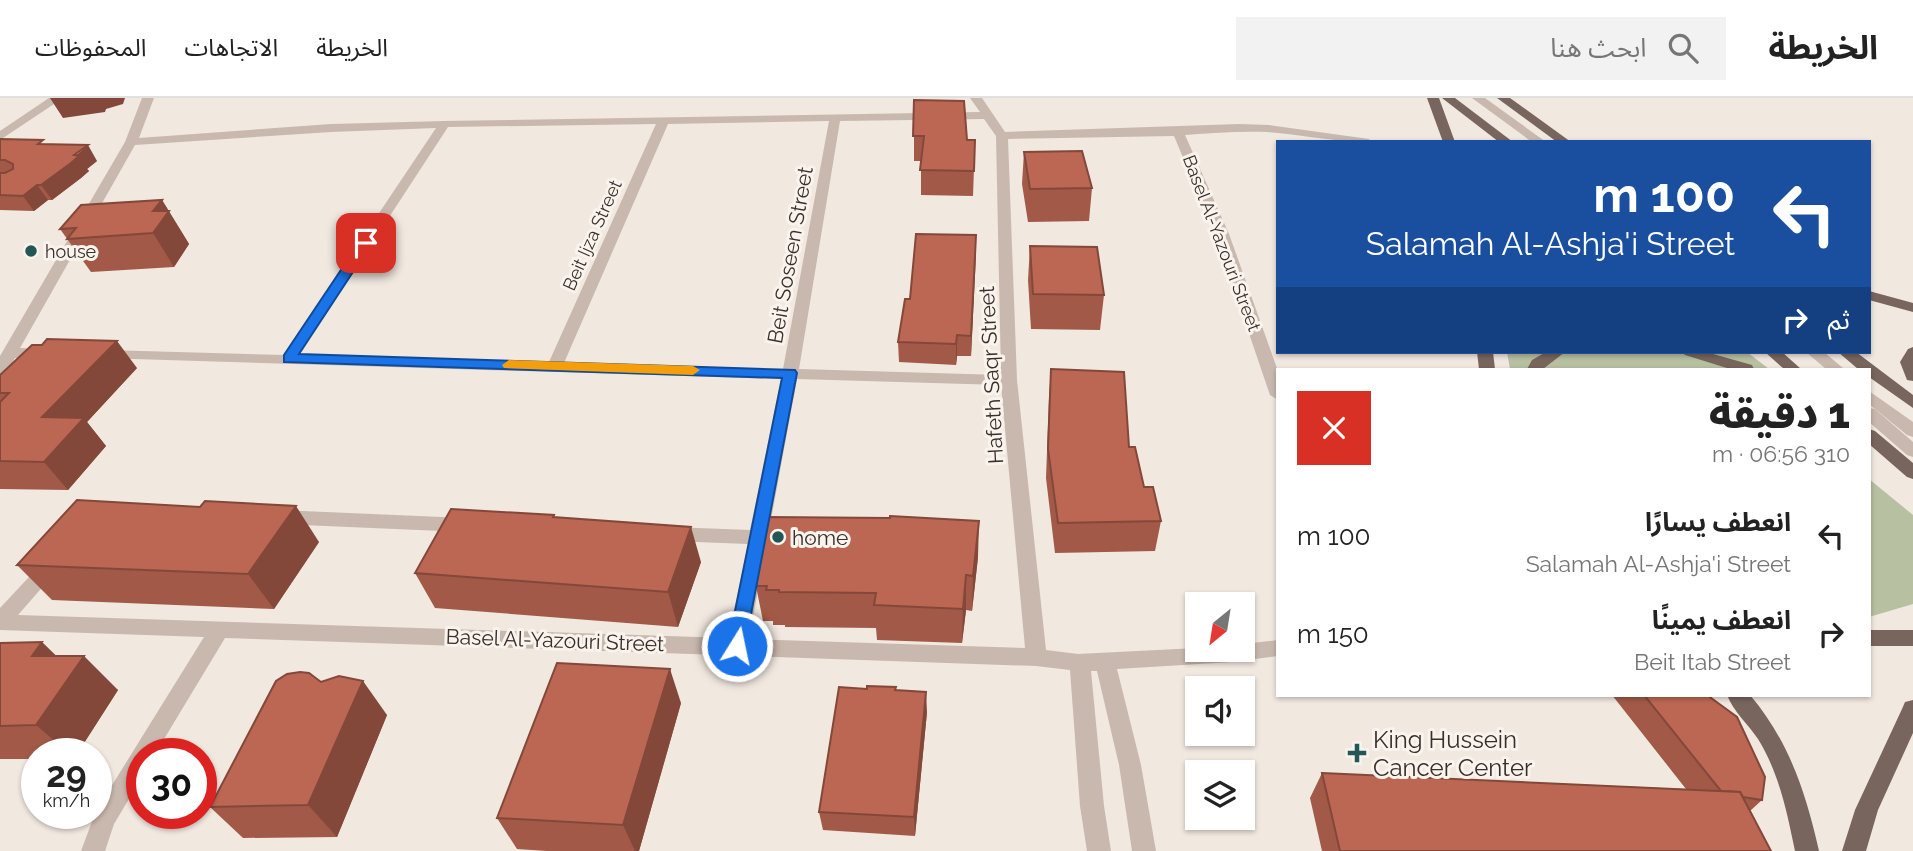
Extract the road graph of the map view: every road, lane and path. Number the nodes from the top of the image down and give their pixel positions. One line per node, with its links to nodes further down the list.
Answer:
1 (57, 98): 14 (street)
2 (148, 98): 22 (street)
3 (976, 98): 9 (street)
4 (1433, 98): 17 (main road)
5 (1448, 98): 18 (main road)
6 (1471, 98): 19 (street)
7 (1478, 98): 20 (street)
8 (1503, 98): 21 (main road)
9 (988, 115): 11 (street); 15 (street)
10 (664, 119): 11 (street); 12 (street); 36 (street, Beit Ijza Street)
11 (835, 119): 45 (street, Beit Soseen Street)
12 (444, 124): 22 (street); 35 (street)
13 (1178, 132): 15 (street); 16 (street); 48 (street, Basel Al-Yazouri Street)
14 (0, 136)
15 (1002, 136): 47 (street, Hafeth Saqr Street)
16 (1351, 140)
17 (1448, 140)
18 (1504, 140)
19 (1530, 140)
20 (1537, 140)
21 (1562, 140)
22 (131, 142): 26 (street)
23 (1871, 296): 24 (main road)
24 (1913, 308)
25 (1913, 352): 46 (main road)
26 (10, 353): 27 (street); 43 (street)
27 (66, 354)
28 (1554, 354): 37 (main road)
29 (1697, 354): 38 (main road)
30 (1775, 354): 39 (main road)
31 (1801, 354): 40 (street)
32 (1817, 354): 41 (street)
33 (1849, 354): 42 (main road)
34 (94, 355): 35 (street)
35 (289, 359): 36 (street)
36 (555, 366): 45 (street)
37 (1536, 368)
38 (1743, 368)
39 (1792, 368)
40 (1818, 368)
41 (1835, 368)
42 (1867, 368)
43 (0, 370)
44 (1871, 371): 50 (main road)
45 (790, 373): 47 (street); 60 (street, Beit Soseen Street)
46 (1913, 376)
47 (1009, 380): 68 (street, Hafeth Saqr Street)
48 (1276, 389)
49 (1871, 398): 52 (street)
50 (1913, 403)
51 (1871, 414): 55 (street)
52 (1913, 431)
53 (1871, 437): 56 (main road)
54 (1871, 448): 56 (main road)
55 (1913, 451)
56 (1913, 474)
57 (258, 516): 58 (street)
58 (480, 525)
59 (646, 533): 60 (street)
60 (757, 537): 66 (street, Beit Soseen Street)
61 (65, 551): 62 (street)
62 (0, 621): 63 (street, Basel Al-Yazouri Street)
63 (219, 630): 66 (street, Basel Al-Yazouri Street); 73 (street)
64 (1871, 638): 65 (main road)
65 (1913, 638)
66 (737, 646): 68 (street, Basel Al-Yazouri Street)
67 (1276, 648): 69 (street, Basel Al-Yazouri Street)
68 (1036, 657): 70 (street, Basel Al-Yazouri Street)
69 (1105, 662): 70 (street, Basel Al-Yazouri Street); 77 (street)
70 (1077, 663): 76 (street)
71 (1739, 697): 78 (main road)
72 (1913, 709): 79 (main road)
73 (152, 738)
74 (126, 782): 75 (street)
75 (93, 851)
76 (1099, 851)
77 (1143, 851)
78 (1807, 851)
79 (1854, 851)

